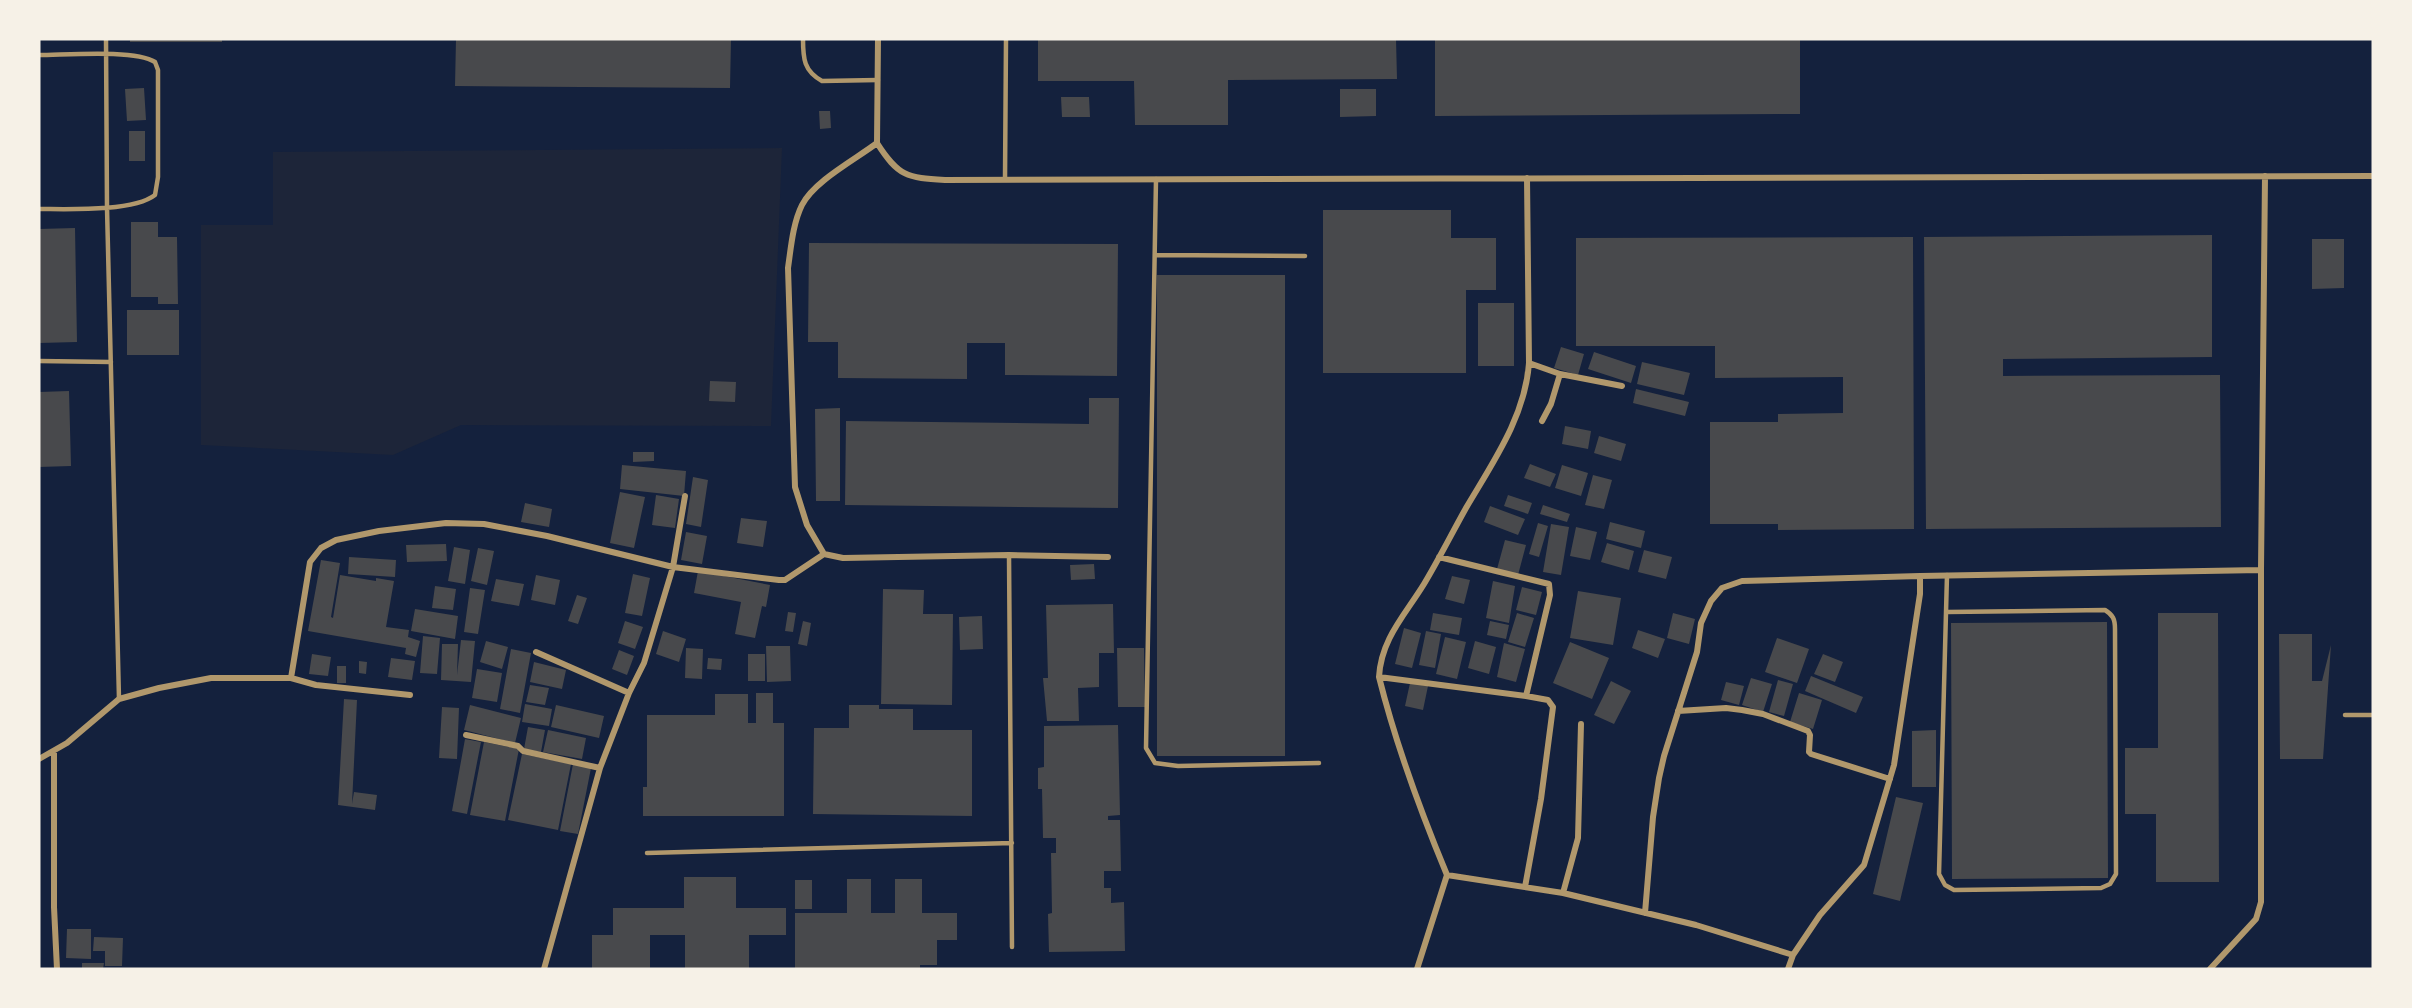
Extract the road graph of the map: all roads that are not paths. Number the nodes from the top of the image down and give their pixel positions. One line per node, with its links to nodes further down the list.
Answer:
1 (106, 39): 5 (lane)
2 (803, 39): 7 (lane)
3 (878, 39): 7 (street)
4 (1006, 39): 12 (lane)
5 (106, 54): 6 (lane); 14 (lane); 14 (lane)
6 (39, 55)
7 (878, 80): 8 (street)
8 (877, 143): 12 (street); 25 (street)
9 (2265, 176): 10 (street); 11 (street); 30 (street)
10 (2373, 176)
11 (1527, 178): 13 (street); 20 (street)
12 (1005, 179): 13 (street)
13 (1156, 179): 16 (lane)
14 (107, 208): 15 (lane); 19 (lane)
15 (39, 209)
16 (1155, 255): 17 (lane); 48 (lane)
17 (1305, 256)
18 (39, 362): 19 (lane)
19 (111, 362): 40 (lane)
20 (1529, 363): 21 (street); 28 (street)
21 (1560, 374): 22 (street); 23 (street)
22 (1622, 386)
23 (1542, 421)
24 (685, 496): 29 (street)
25 (824, 554): 26 (street); 29 (street)
26 (1009, 555): 27 (street); 51 (lane)
27 (1108, 557)
28 (1439, 557): 35 (street); 39 (street)
29 (674, 567): 36 (street); 37 (street)
30 (2261, 570): 31 (street); 63 (street)
31 (1947, 575): 32 (street); 33 (lane)
32 (1920, 576): 41 (street); 50 (street)
33 (1947, 612): 33 (lane)
34 (536, 651): 37 (street)
35 (1379, 677): 39 (street); 53 (street)
36 (291, 678): 38 (street); 40 (street)
37 (629, 693): 49 (street)
38 (410, 695)
39 (1526, 696): 54 (street)
40 (119, 699): 46 (street)
41 (1678, 711): 50 (street); 56 (street)
42 (2345, 715): 43 (lane)
43 (2373, 715)
44 (1581, 724): 55 (street)
45 (466, 735): 49 (street)
46 (54, 751): 47 (street); 59 (street)
47 (39, 759)
48 (1319, 763)
49 (600, 768): 60 (street)
50 (1890, 779): 58 (street)
51 (1012, 843): 52 (lane); 57 (lane)
52 (647, 853)
53 (1447, 875): 54 (street); 61 (street)
54 (1525, 887): 55 (street)
55 (1563, 893): 56 (street)
56 (1645, 913): 58 (street)
57 (1012, 947)
58 (1793, 955): 62 (street)
59 (57, 969)
60 (543, 969)
61 (1417, 969)
62 (1788, 969)
63 (2210, 969)

